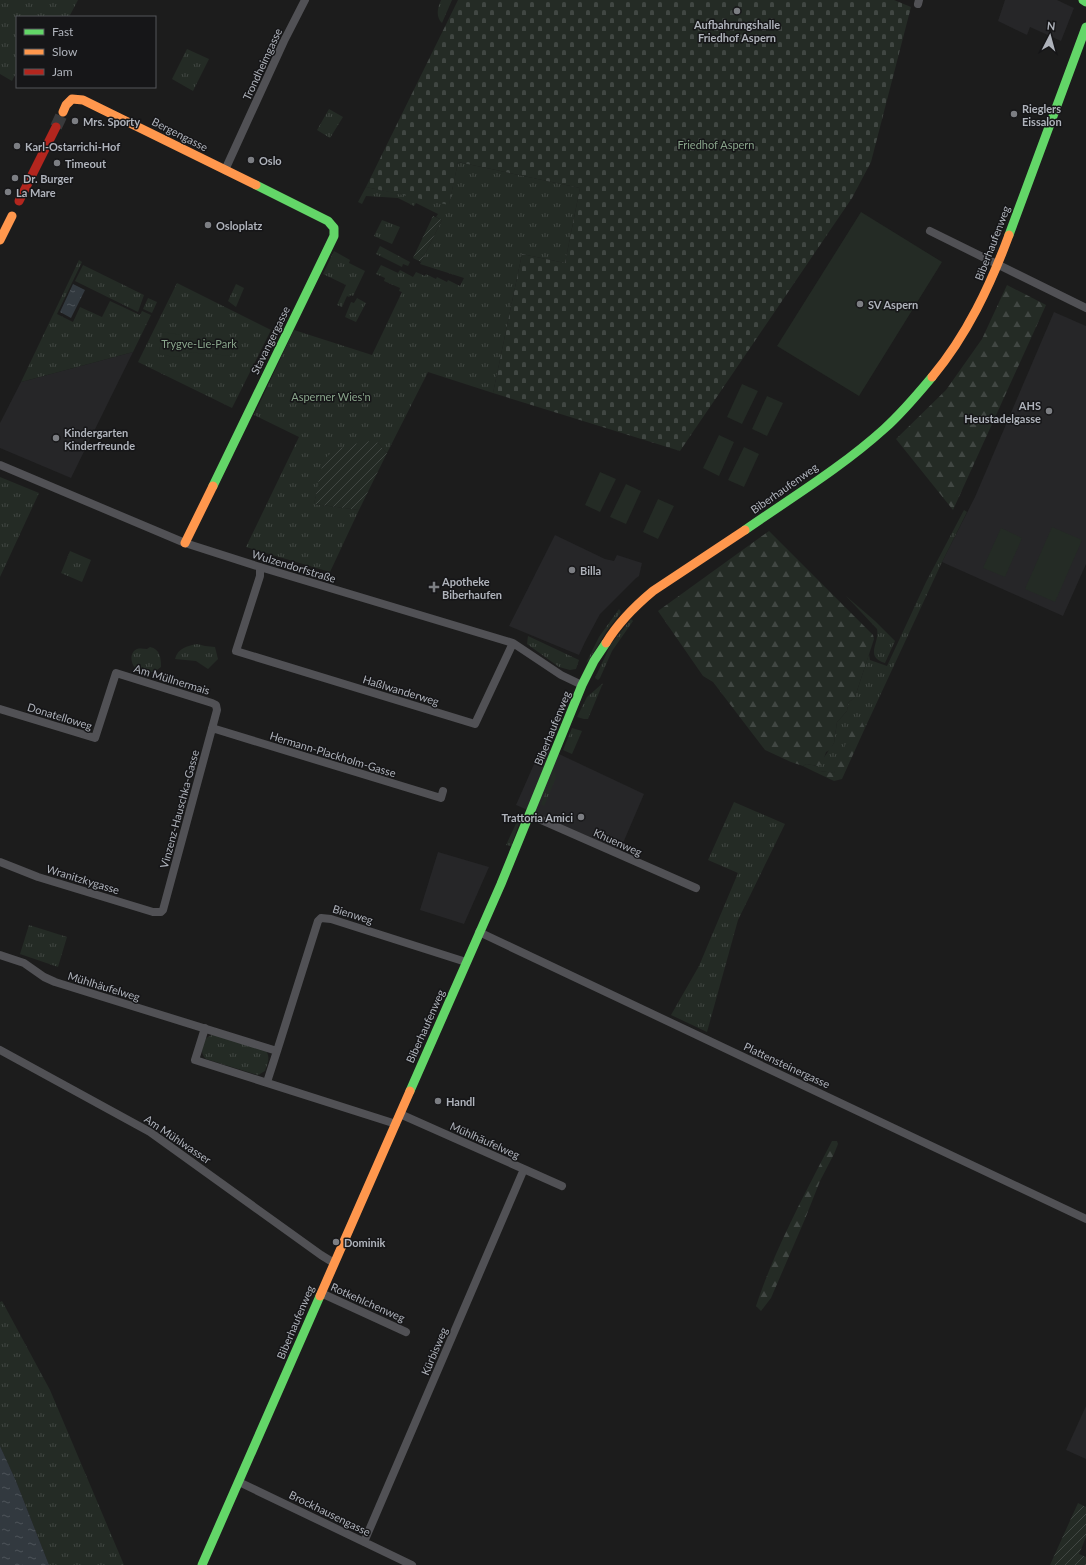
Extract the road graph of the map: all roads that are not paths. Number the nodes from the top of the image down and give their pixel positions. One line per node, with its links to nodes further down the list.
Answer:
1 (305, 0): 7 (street, Trondheimgasse)
2 (1083, 0): 3 (main road)
3 (1086, 2)
4 (1086, 27): 12 (main road, Biberhaufenweg)
5 (63, 112): 7 (main road, Bergengasse)
6 (56, 127): 8 (main road)
7 (225, 170): 15 (main road, Stavangergasse)
8 (19, 201)
9 (12, 216): 11 (main road)
10 (930, 231): 12 (street)
11 (0, 240)
12 (998, 265): 13 (street); 19 (main road, Biberhaufenweg)
13 (1086, 308)
14 (0, 465): 15 (street, Wulzendorfstraße)
15 (185, 543): 16 (street, Wulzendorfstraße)
16 (260, 568): 17 (street, Wulzendorfstraße); 17 (street, Haßlwanderweg)
17 (513, 643): 19 (street, Wulzendorfstraße)
18 (116, 673): 20 (street, Donatelloweg); 21 (street, Am Müllnermais)
19 (582, 685): 24 (main road, Biberhaufenweg)
20 (0, 709)
21 (217, 710): 22 (street, Vinzenz-Hauschka-Gasse)
22 (212, 728): 23 (street, Hermann-Plackholm-Gasse); 27 (street, Vinzenz-Hauschka-Gasse)
23 (443, 792)
24 (530, 815): 26 (street, Khuenweg); 28 (main road, Biberhaufenweg)
25 (0, 862): 27 (street, Wranitzkygasse)
26 (696, 888)
27 (161, 912)
28 (479, 932): 30 (main road, Biberhaufenweg); 39 (street, Plattensteinergasse)
29 (0, 955): 31 (street, Mühlhäufelweg)
30 (466, 962): 33 (street, Bienweg); 35 (main road, Biberhaufenweg)
31 (205, 1028): 33 (street, Mühlhäufelweg); 34 (street)
32 (0, 1050): 40 (street, Am Mühlwasser)
33 (277, 1051): 34 (street)
34 (266, 1082): 36 (street)
35 (400, 1114): 36 (main road, Biberhaufenweg); 37 (street, Mühlhäufelweg)
36 (396, 1124): 40 (main road, Biberhaufenweg)
37 (524, 1169): 38 (street, Mühlhäufelweg); 44 (street, Kürbisweg)
38 (562, 1186)
39 (1086, 1219)
40 (334, 1263): 41 (main road, Biberhaufenweg)
41 (321, 1293): 42 (street, Rotkehlchenweg); 43 (main road, Biberhaufenweg)
42 (406, 1332)
43 (239, 1482): 44 (street, Brockhausengasse); 45 (main road, Biberhaufenweg)
44 (364, 1542): 46 (street, Brockhausengasse)
45 (202, 1565)
46 (412, 1565)

